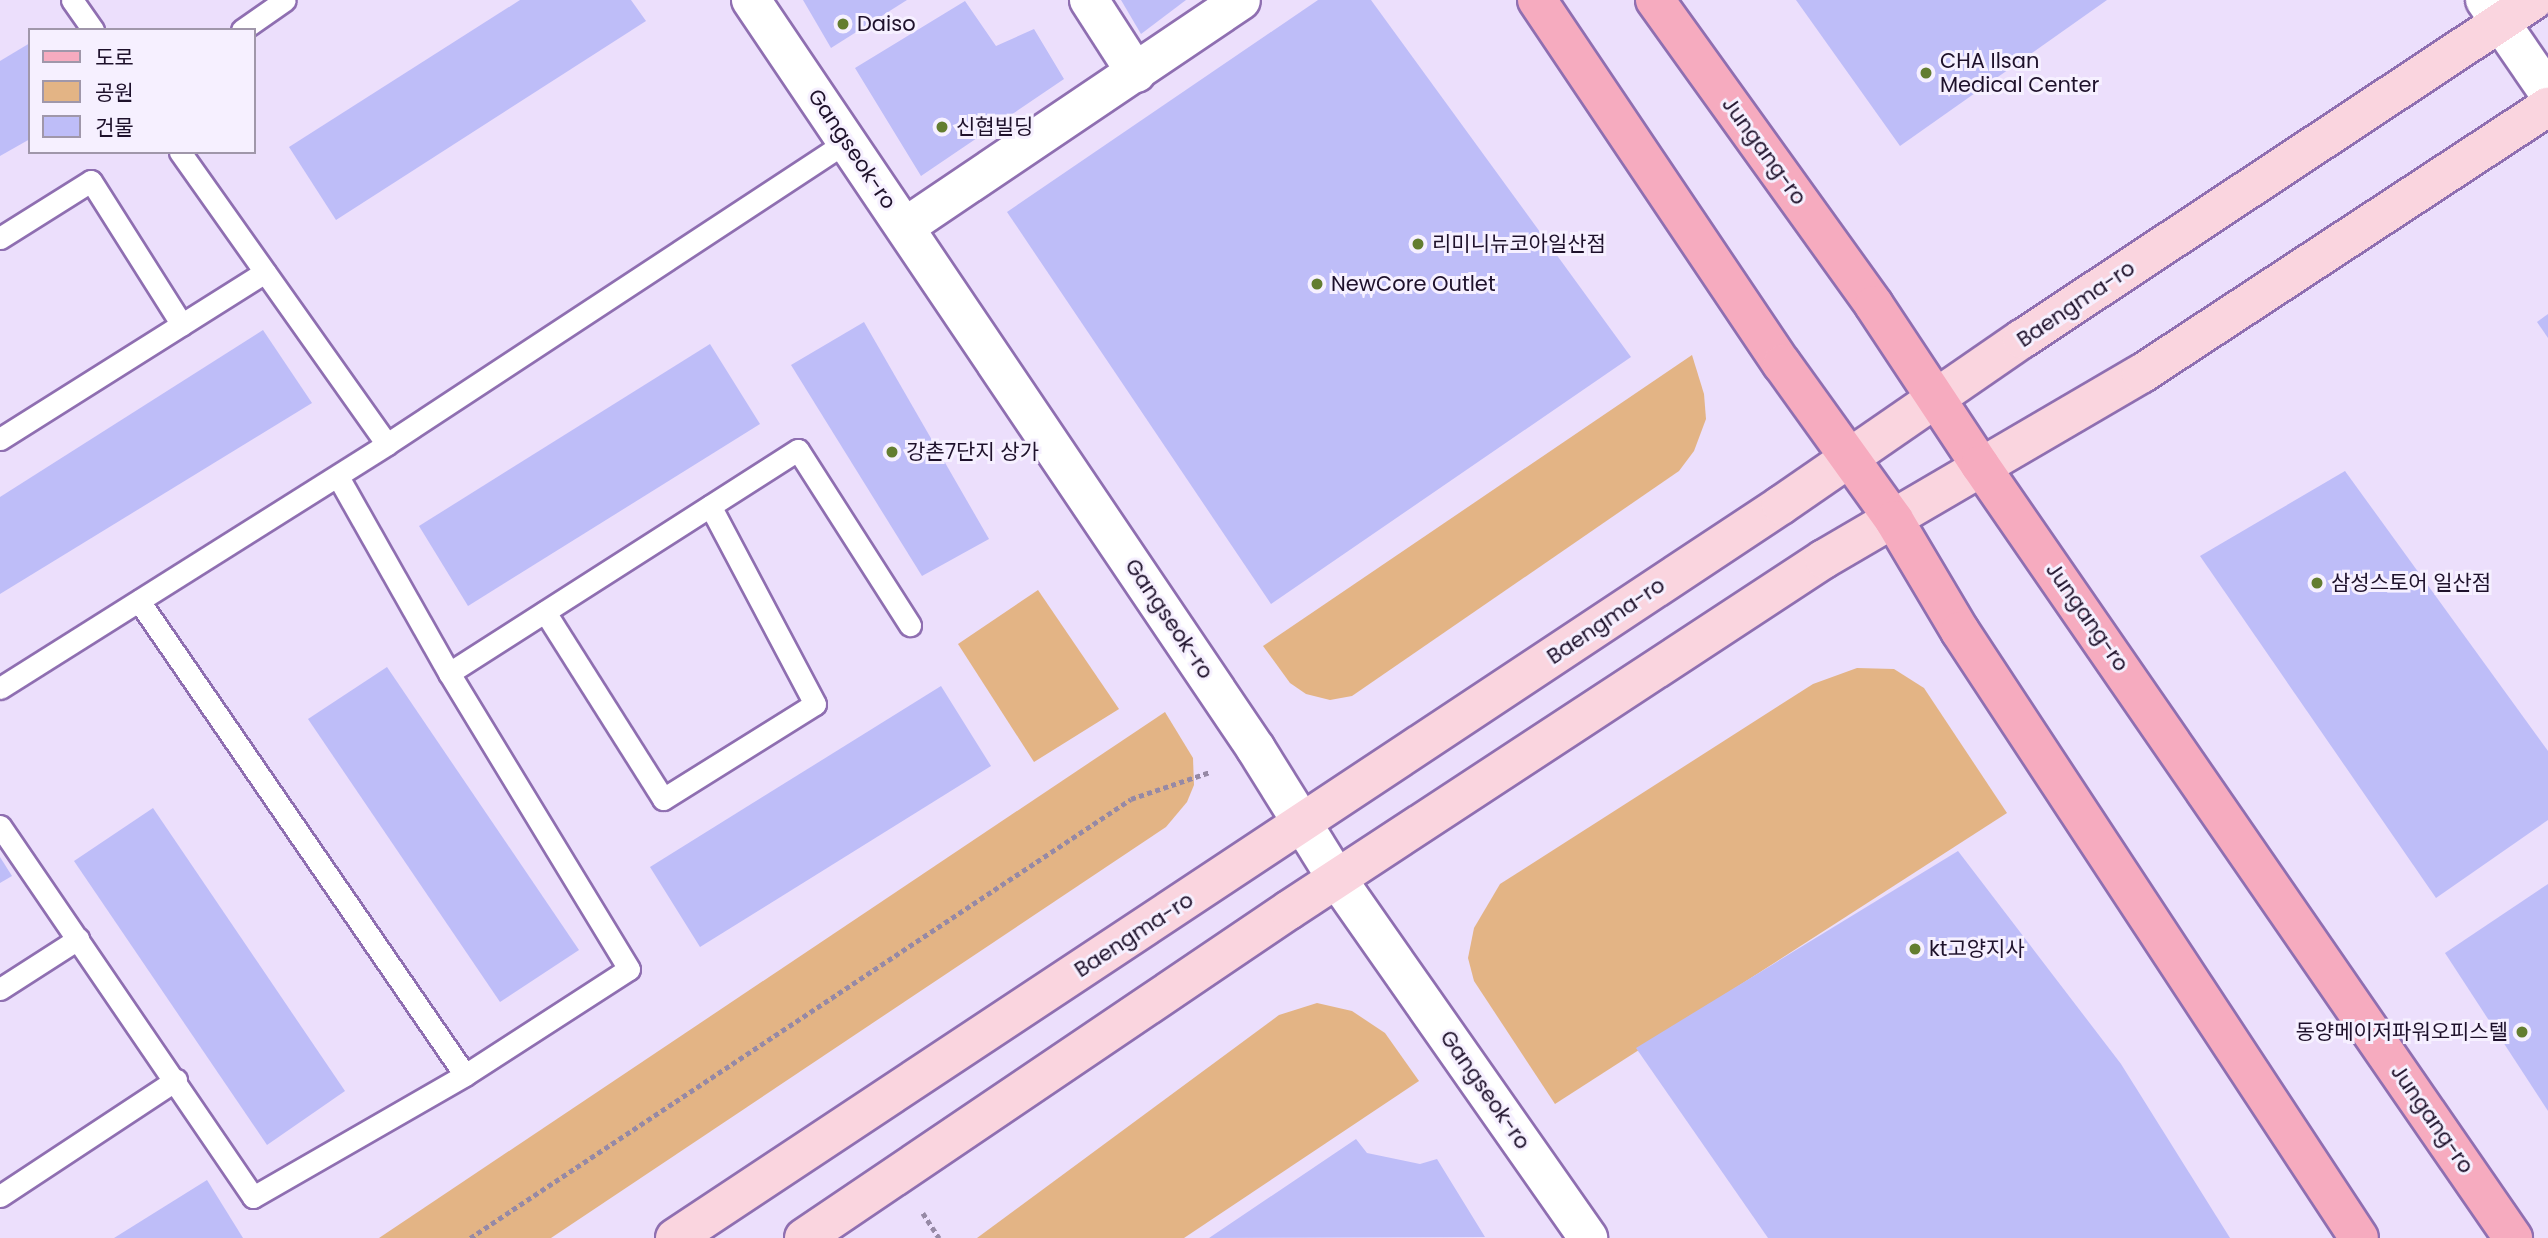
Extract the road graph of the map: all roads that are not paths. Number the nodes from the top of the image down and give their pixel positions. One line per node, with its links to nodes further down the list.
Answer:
1 (72, 0): 10 (lane)
2 (751, 0): 15 (street, Gangseok-ro)
3 (1089, 0): 12 (street)
4 (1241, 0): 12 (street)
5 (1537, 0): 24 (main road)
6 (1655, 0): 21 (main road, Jungang-ro)
7 (2534, 0): 9 (main road, Baengma-ro)
8 (273, 4): 11 (lane)
9 (2493, 12): 13 (street); 21 (main road, Baengma-ro)
10 (92, 28)
11 (244, 28)
12 (1136, 74): 17 (street)
13 (2548, 92)
14 (2548, 107): 25 (main road)
15 (846, 142): 17 (street, Gangseok-ro); 23 (lane)
16 (181, 154): 19 (lane)
17 (905, 227): 34 (street, Gangseok-ro)
18 (0, 238): 20 (lane)
19 (265, 272): 20 (lane); 23 (lane)
20 (181, 325): 22 (lane)
21 (1937, 400): 24 (main road, Baengma-ro); 25 (main road, Jungang-ro)
22 (0, 439)
23 (387, 444): 26 (lane)
24 (1850, 459): 28 (main road); 34 (main road, Baengma-ro)
25 (1980, 466): 28 (main road); 46 (main road, Jungang-ro)
26 (338, 477): 29 (lane); 32 (lane)
27 (710, 506): 30 (lane); 30 (lane); 31 (lane)
28 (1894, 520): 36 (main road); 45 (main road)
29 (139, 601): 33 (lane); 39 (lane)
30 (545, 612): 32 (lane)
31 (910, 625)
32 (449, 673): 39 (lane)
33 (0, 688)
34 (1302, 824): 36 (street, Gangseok-ro); 42 (main road, Baengma-ro)
35 (0, 826): 37 (lane)
36 (1337, 879): 43 (main road); 44 (street, Gangseok-ro)
37 (78, 939): 38 (lane); 40 (lane)
38 (0, 989)
39 (466, 1075): 40 (lane)
40 (176, 1080): 41 (lane)
41 (0, 1196)
42 (675, 1238)
43 (804, 1238)
44 (1588, 1238)
45 (2359, 1238)
46 (2514, 1238)

